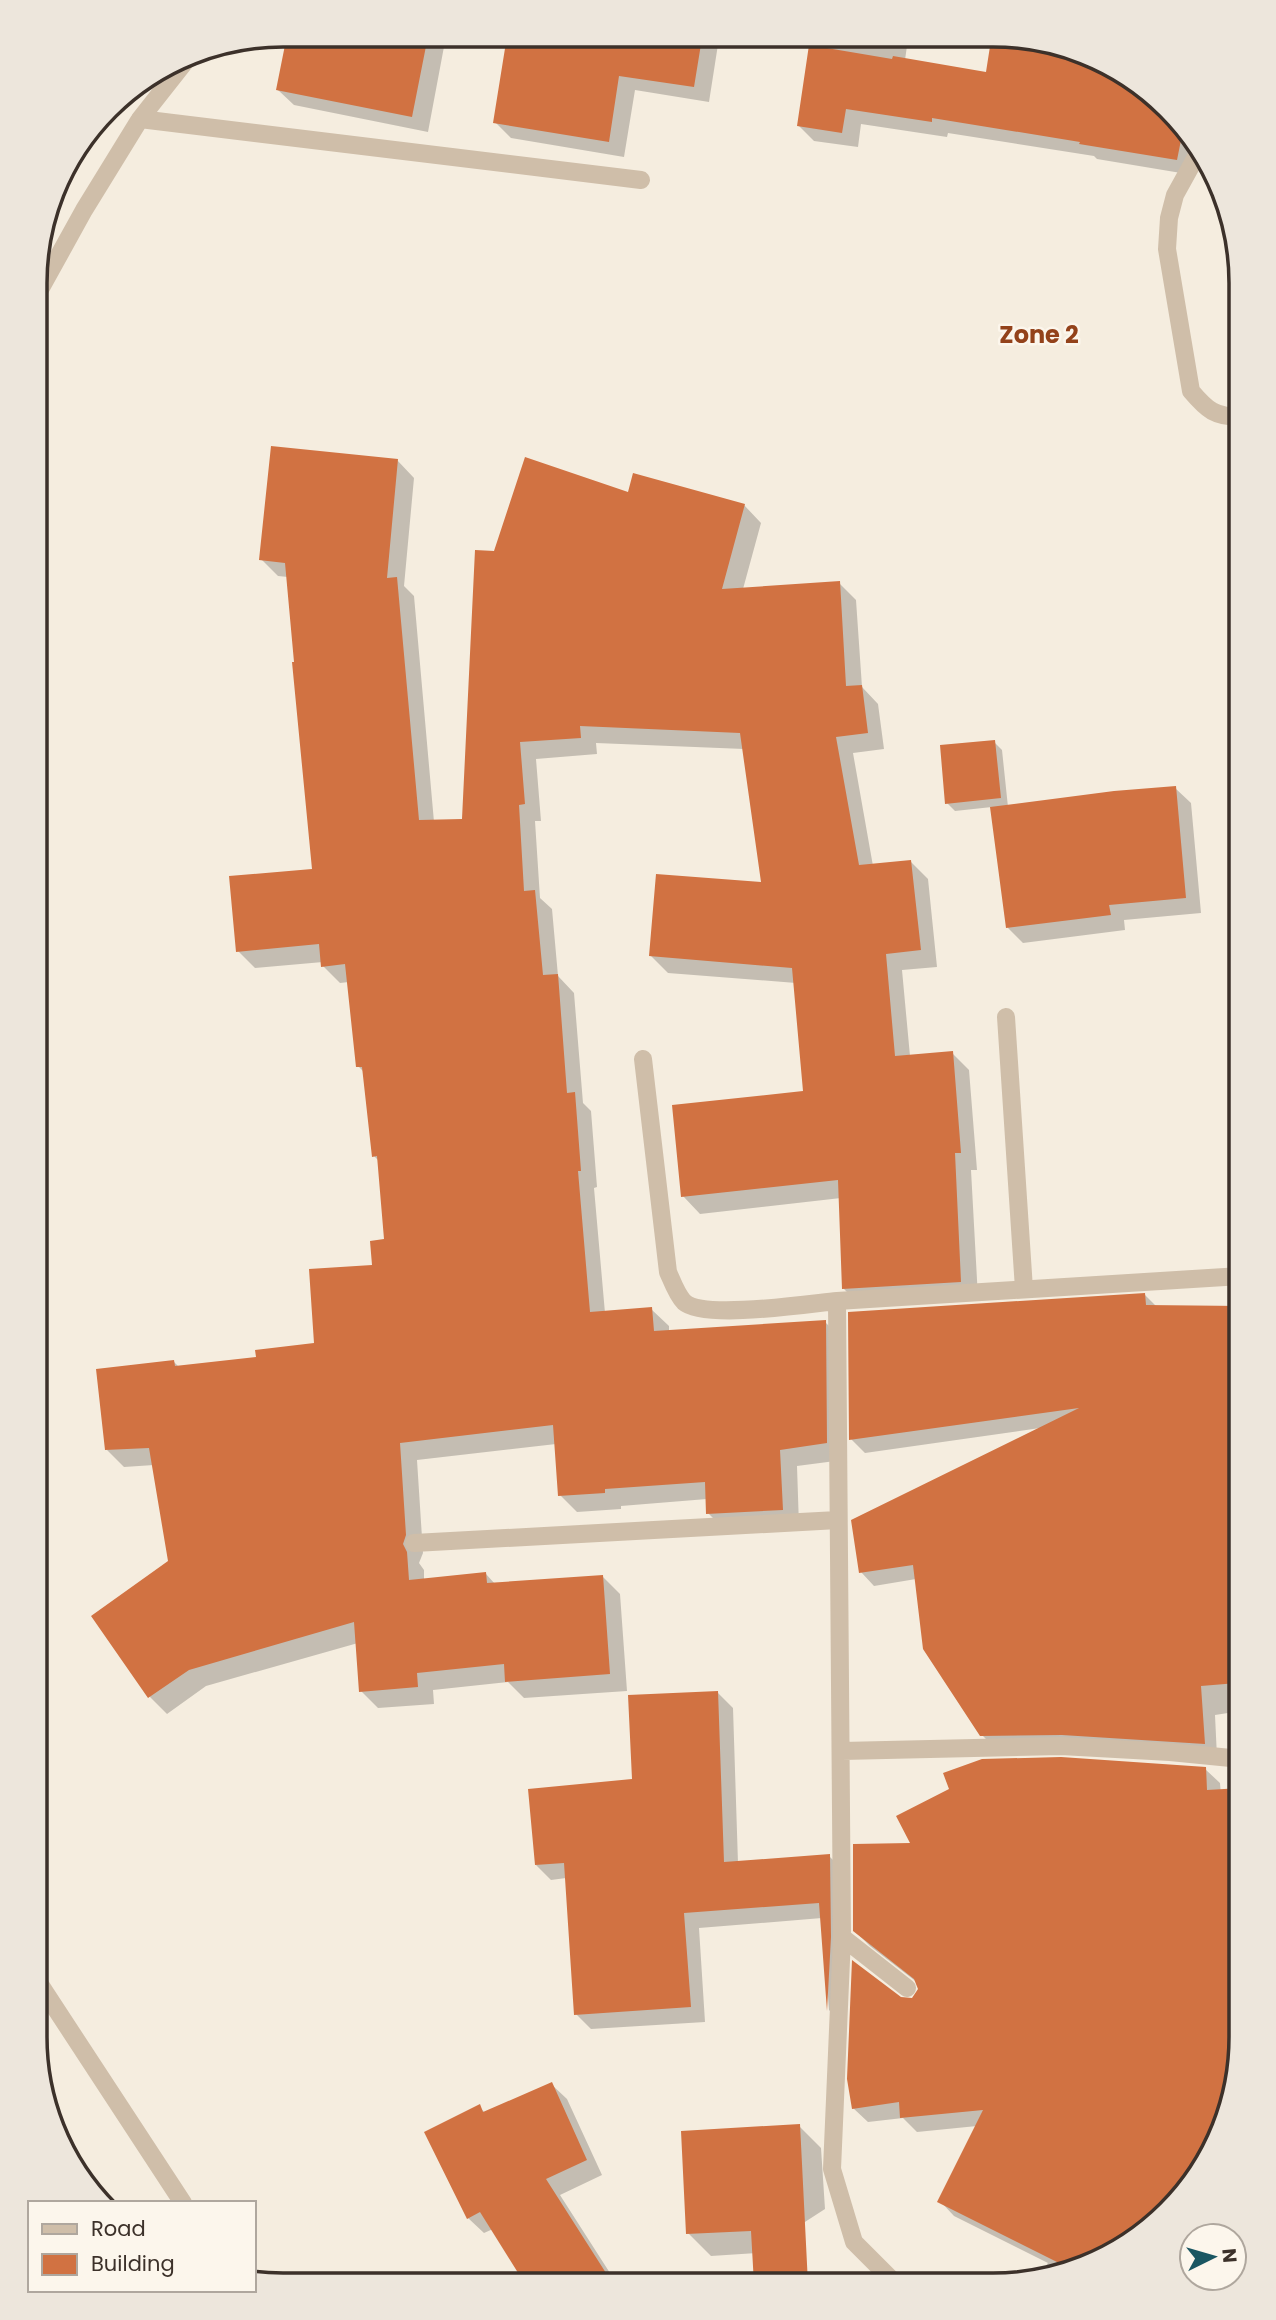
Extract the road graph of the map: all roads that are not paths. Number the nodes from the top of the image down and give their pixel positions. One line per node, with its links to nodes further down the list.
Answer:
1 (176, 74): 2 (street)
2 (140, 119): 4 (street); 5 (street)
3 (1194, 161): 6 (street)
4 (641, 180)
5 (48, 276)
6 (1229, 417)
7 (1006, 1017): 10 (street)
8 (643, 1059): 11 (street)
9 (1228, 1277): 10 (street)
10 (1024, 1289): 11 (street)
11 (837, 1301): 12 (street)
12 (838, 1520): 13 (street); 14 (street)
13 (414, 1543)
14 (842, 1751): 15 (street); 16 (street)
15 (1228, 1758)
16 (842, 1937): 17 (street); 20 (street)
17 (907, 1987)
18 (47, 1996): 19 (street)
19 (178, 2201)
20 (886, 2273)

